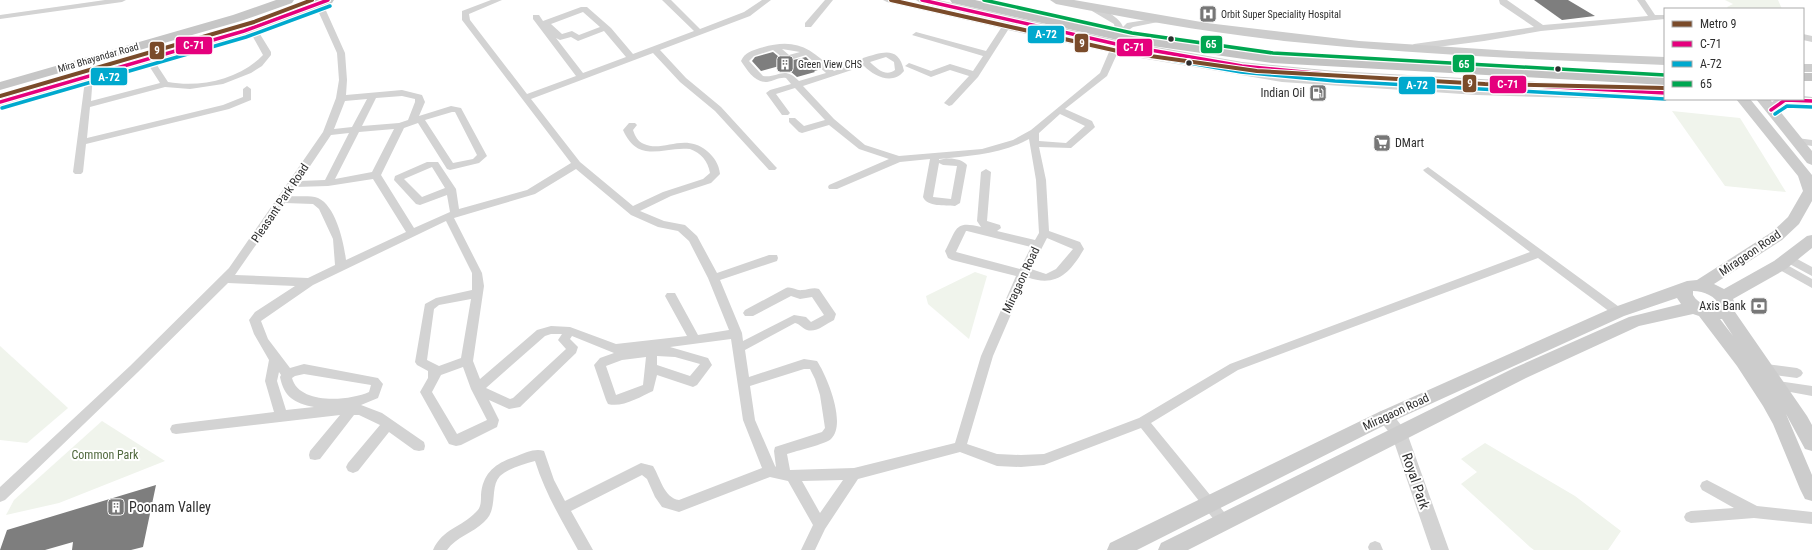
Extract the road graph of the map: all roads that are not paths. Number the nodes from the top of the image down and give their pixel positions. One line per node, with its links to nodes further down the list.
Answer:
1 (122, 0): 17 (street)
2 (288, 0): 48 (main road, Mira Bhayandar Road)
3 (498, 0): 53 (street)
4 (666, 0): 27 (street)
5 (767, 0): 27 (street)
6 (829, 0): 22 (street)
7 (887, 0): 23 (street)
8 (922, 0): 28 (main road)
9 (958, 0): 39 (highway)
10 (1001, 0): 39 (highway)
11 (1056, 0): 16 (main road)
12 (1493, 0): 14 (street)
13 (1641, 0): 20 (street)
14 (1503, 1): 26 (street)
15 (324, 2): 24 (main road, Mira Bhayandar Road); 52 (street, Pleasant Park Road)
16 (1095, 9): 21 (main road); 30 (street)
17 (0, 17)
18 (536, 17): 44 (street)
19 (1664, 17): 20 (street)
20 (1653, 18): 26 (street)
21 (1158, 20): 30 (street); 31 (main road)
22 (808, 26)
23 (1006, 27): 28 (street); 33 (street)
24 (252, 28): 34 (main road, Mira Bhayandar Road); 46 (street)
25 (606, 28): 25 (street); 35 (street)
26 (1541, 28): 31 (street)
27 (699, 32): 32 (street)
28 (1046, 33): 30 (main road)
29 (916, 34): 33 (street)
30 (1117, 43): 50 (main road); 62 (street)
31 (1410, 48): 36 (main road)
32 (654, 49): 35 (street); 79 (street)
33 (987, 54): 42 (street)
34 (148, 58): 43 (main road, Mira Bhayandar Road); 46 (street)
35 (632, 58): 44 (street)
36 (1664, 61)
37 (865, 63): 41 (street)
38 (909, 66): 42 (street)
39 (1494, 66): 40 (highway); 45 (highway)
40 (1664, 70)
41 (832, 74): 47 (street); 47 (street)
42 (975, 74): 59 (street)
43 (89, 75): 58 (main road, Mira Bhayandar Road); 61 (street)
44 (581, 77): 53 (street)
45 (1664, 81)
46 (166, 84): 61 (street)
47 (798, 84): 63 (street); 66 (street)
48 (0, 86)
49 (247, 89): 73 (street)
50 (1664, 93)
51 (373, 96): 52 (street); 65 (street); 69 (street)
52 (341, 98): 70 (street, Pleasant Park Road)
53 (525, 98): 78 (street)
54 (1745, 100): 88 (main road, Miragaon Road)
55 (1782, 100): 60 (main road)
56 (1799, 100): 57 (main road)
57 (1812, 101)
58 (0, 102)
59 (949, 102)
60 (1767, 104): 72 (main road)
61 (86, 105): 73 (street)
62 (1059, 110): 71 (street); 71 (street)
63 (785, 113)
64 (792, 120): 66 (street)
65 (416, 121): 65 (street); 68 (street)
66 (831, 121): 75 (street)
67 (632, 125): 90 (street)
68 (400, 126): 69 (street); 83 (street)
69 (357, 130): 70 (street); 84 (street)
70 (328, 132): 85 (street, Pleasant Park Road)
71 (1034, 138): 76 (street); 93 (street, Miragaon Road)
72 (1797, 141): 74 (street); 77 (main road)
73 (82, 142): 81 (street)
74 (1812, 143)
75 (898, 159): 76 (street); 86 (street)
76 (934, 159): 76 (street)
77 (1812, 160)
78 (577, 164): 90 (street); 91 (street)
79 (772, 168)
80 (1428, 170): 95 (street)
81 (78, 172)
82 (986, 172): 93 (street)
83 (376, 175): 84 (street); 92 (street)
84 (328, 183): 85 (street)
85 (294, 184): 89 (street, Pleasant Park Road)
86 (833, 187)
87 (451, 188): 87 (street); 91 (street)
88 (1811, 191): 105 (main road, Miragaon Road)
89 (283, 199): 98 (street); 101 (street, Pleasant Park Road)
90 (632, 211): 102 (street)
91 (452, 215): 92 (street); 107 (street)
92 (412, 233): 98 (street)
93 (1041, 239): 99 (street, Miragaon Road); 99 (street); 99 (street)
94 (1812, 240): 97 (main road, Miragaon Road)
95 (1539, 253): 111 (street); 132 (street)
96 (773, 258): 102 (street)
97 (1784, 261): 100 (street); 104 (street); 109 (main road, Miragaon Road)
98 (341, 267): 103 (street)
99 (1024, 272): 138 (street, Miragaon Road)
100 (1812, 272)
101 (226, 278): 103 (street); 146 (street, Pleasant Park Road)
102 (714, 278): 114 (street)
103 (309, 282): 118 (street)
104 (1812, 284)
105 (1701, 285): 106 (main road, Miragaon Road); 109 (main road)
106 (1683, 290): 110 (main road); 111 (main road, Miragaon Road)
107 (477, 293): 119 (street); 122 (street)
108 (671, 296): 115 (street)
109 (1725, 304): 110 (main road, Miragaon Road); 121 (main road)
110 (1699, 309): 135 (main road, Miragaon Road); 144 (main road)
111 (1618, 312): 131 (main road, Miragaon Road)
112 (749, 313): 116 (street)
113 (570, 330): 117 (street); 127 (street); 127 (street)
114 (736, 333): 115 (street); 116 (street)
115 (695, 340): 117 (street)
116 (740, 348): 125 (street)
117 (652, 349): 120 (street); 120 (street); 120 (street)
118 (275, 358): 124 (street); 130 (street)
119 (467, 361): 122 (street); 127 (street)
120 (651, 368)
121 (1766, 369): 123 (street); 126 (main road)
122 (435, 372): 127 (street)
123 (1797, 372)
124 (288, 374): 124 (street)
125 (744, 383): 141 (street); 143 (street)
126 (1778, 386): 128 (street); 136 (main road)
127 (477, 389)
128 (1812, 391)
129 (351, 410): 130 (street); 133 (street); 139 (street)
130 (281, 416): 134 (street)
131 (1385, 416): 135 (street, Royal Park); 147 (main road, Miragaon Road)
132 (1143, 422): 138 (street); 147 (street)
133 (388, 424): 137 (street); 140 (street)
134 (176, 429)
135 (1399, 433): 152 (main road, Miragaon Road); 159 (street, Royal Park)
136 (1812, 443)
137 (420, 446)
138 (960, 448): 142 (street)
139 (315, 455)
140 (353, 467)
141 (770, 470): 143 (street); 148 (street)
142 (854, 474): 143 (street); 153 (street)
143 (788, 475): 153 (street)
144 (1810, 485)
145 (1707, 486): 149 (street)
146 (0, 496)
147 (1210, 504): 152 (street); 158 (main road, Miragaon Road)
148 (562, 509): 155 (street); 156 (street)
149 (1755, 512): 150 (street); 151 (street)
150 (1691, 517)
151 (1812, 518)
152 (1224, 522): 154 (main road, Miragaon Road)
153 (820, 525): 157 (street)
154 (1179, 548)
155 (440, 550)
156 (586, 550)
157 (808, 550)
158 (1117, 550)
159 (1440, 550)

